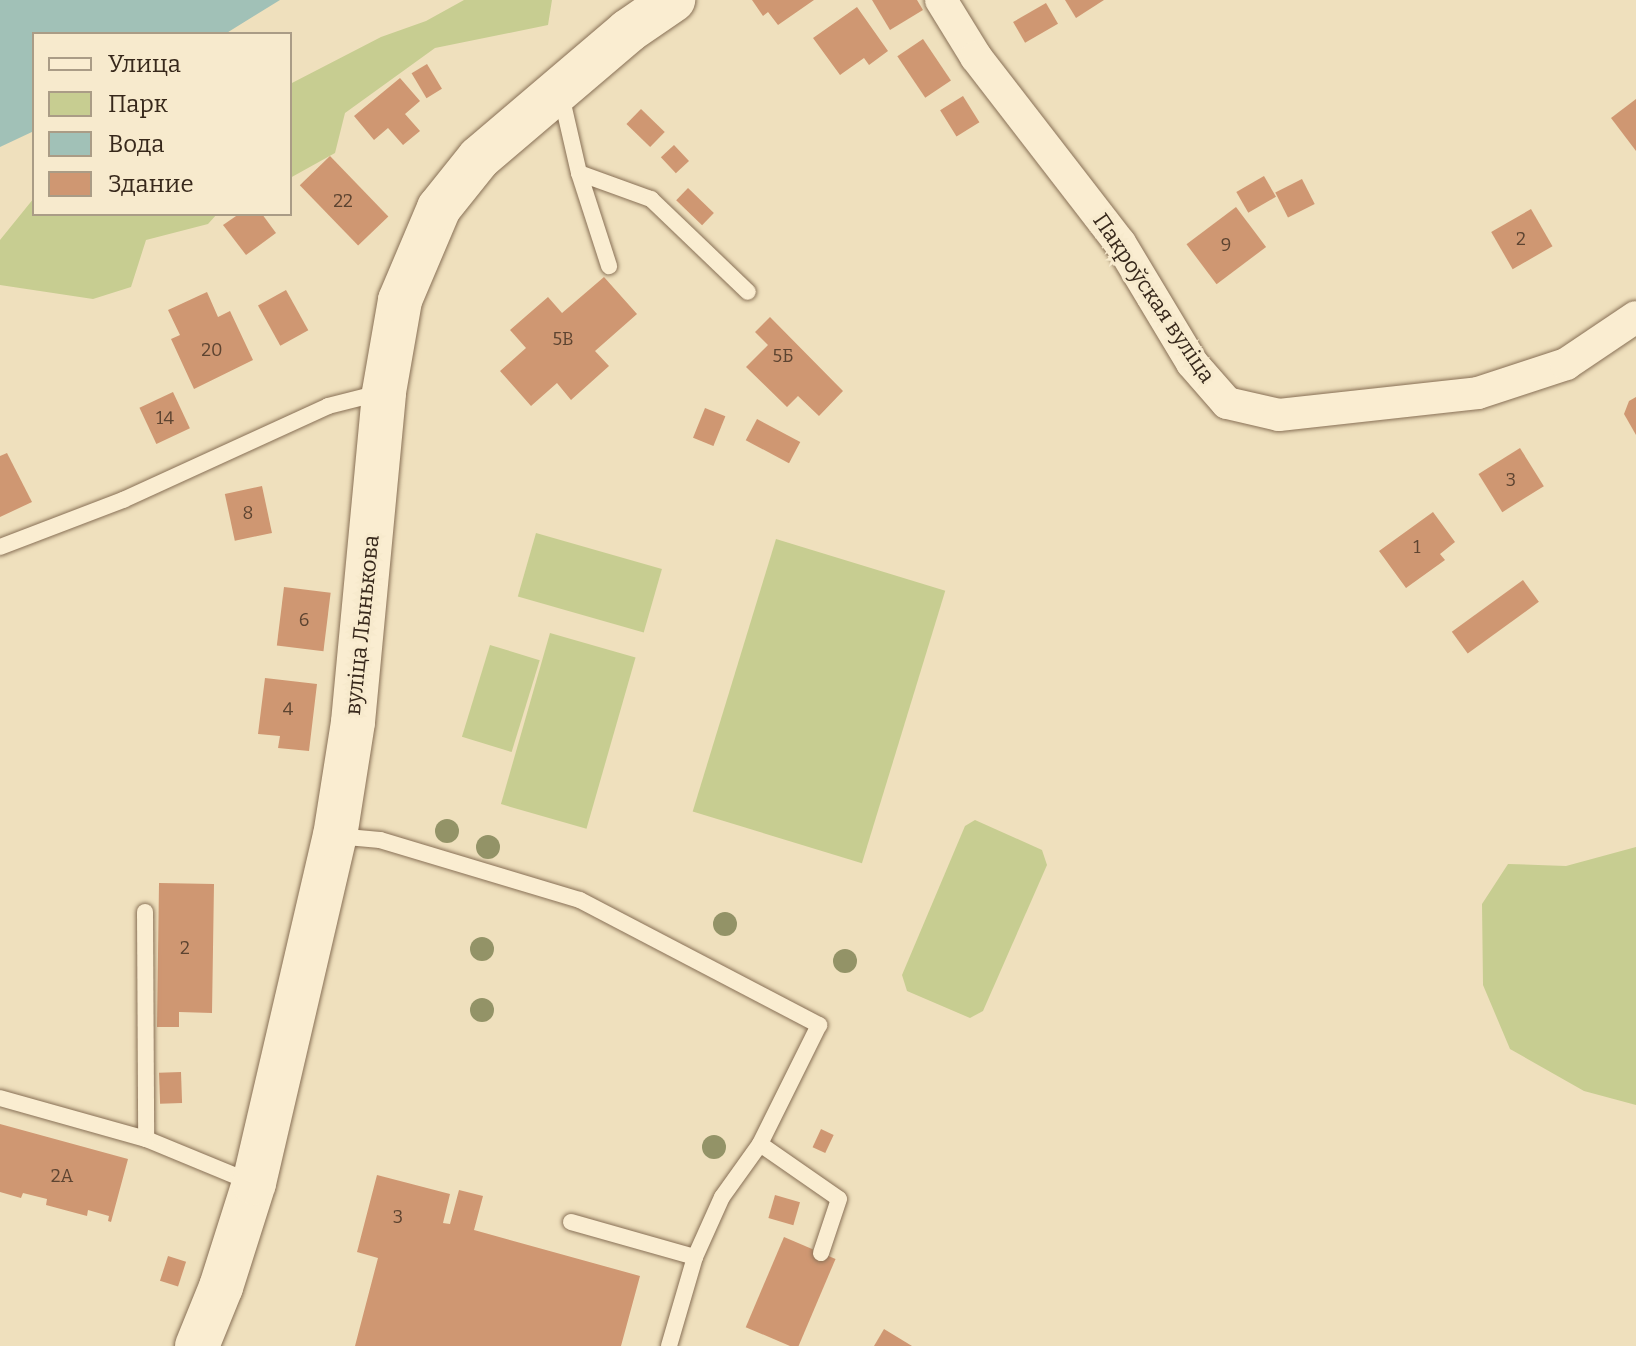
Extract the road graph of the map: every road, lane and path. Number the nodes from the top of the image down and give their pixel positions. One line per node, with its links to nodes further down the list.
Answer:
1 (673, 0): 3 (street, вуліца Лынькова)
2 (941, 0): 7 (street, Пакроўская вуліца)
3 (559, 89): 4 (lane); 8 (street, вуліца Лынькова)
4 (579, 173): 5 (lane); 6 (lane)
5 (609, 266)
6 (748, 292)
7 (1636, 317)
8 (384, 392): 9 (lane); 10 (street, вуліца Лынькова)
9 (0, 547)
10 (335, 836): 14 (lane); 15 (street, вуліца Лынькова)
11 (145, 912): 13 (lane)
12 (0, 1098): 13 (lane)
13 (146, 1139): 15 (lane)
14 (760, 1144): 17 (lane); 18 (lane)
15 (254, 1183): 19 (street, вуліца Лынькова)
16 (571, 1222): 18 (lane)
17 (821, 1253)
18 (695, 1257): 20 (lane)
19 (197, 1346)
20 (669, 1346)

